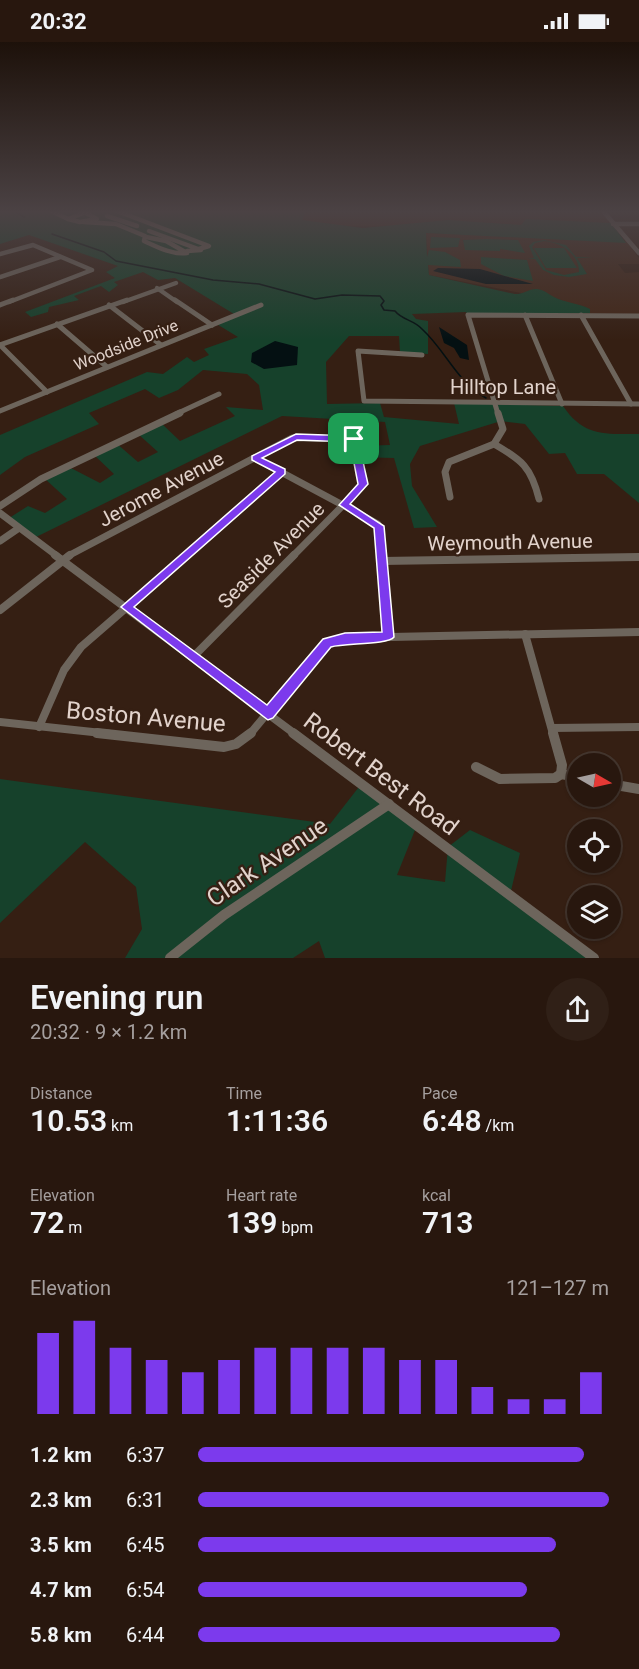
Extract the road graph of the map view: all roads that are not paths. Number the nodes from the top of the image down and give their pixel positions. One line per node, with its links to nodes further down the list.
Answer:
1 (52, 254): 2 (street)
2 (60, 257): 3 (street); 7 (street)
3 (0, 277)
4 (176, 283): 5 (street)
5 (157, 288): 8 (street); 15 (street)
6 (261, 304): 15 (street, Woodside Drive)
7 (0, 305)
8 (109, 305): 14 (street); 17 (street)
9 (461, 315): 10 (street)
10 (468, 315): 11 (street); 22 (street)
11 (525, 315): 12 (street); 23 (street)
12 (581, 315): 13 (street); 24 (street)
13 (638, 317)
14 (57, 324): 16 (street); 19 (street)
15 (212, 324): 17 (street, Woodside Drive)
16 (0, 345): 20 (street)
17 (162, 345): 19 (street, Woodside Drive)
18 (422, 355): 22 (street, Hilltop Lane)
19 (106, 367): 20 (street, Woodside Drive)
20 (47, 392): 26 (street, Woodside Drive)
21 (219, 394): 34 (street)
22 (496, 404): 23 (street, Hilltop Lane); 28 (street)
23 (562, 404): 24 (street, Hilltop Lane)
24 (631, 404): 25 (street, Hilltop Lane)
25 (639, 404)
26 (0, 411)
27 (352, 438): 29 (street, Jerome Avenue); 33 (street, Seaside Avenue)
28 (494, 444): 31 (street); 32 (street)
29 (255, 458): 30 (street); 39 (street, Jerome Avenue)
30 (281, 472): 33 (street); 41 (street)
31 (450, 497)
32 (539, 498)
33 (344, 505): 40 (street); 46 (street, Seaside Avenue)
34 (0, 506)
35 (0, 513): 36 (street, Robert Best Road)
36 (19, 528): 37 (street); 39 (street, Robert Best Road)
37 (0, 541)
38 (639, 557): 40 (street, Weymouth Avenue)
39 (63, 560): 41 (street, Robert Best Road); 42 (street, Jerome Avenue)
40 (382, 561): 45 (street)
41 (126, 607): 46 (street, Robert Best Road); 49 (street)
42 (0, 610)
43 (639, 632): 44 (street, Boston Avenue)
44 (525, 634): 45 (street, Boston Avenue); 51 (street)
45 (388, 637): 47 (street, Boston Avenue)
46 (193, 657): 47 (street, Robert Best Road)
47 (268, 713): 49 (street, Boston Avenue); 57 (street, Robert Best Road)
48 (0, 722): 49 (street, Boston Avenue)
49 (39, 727)
50 (639, 727): 51 (street)
51 (552, 729): 53 (street)
52 (476, 767): 53 (street)
53 (561, 774): 54 (street)
54 (567, 775)
55 (621, 786): 56 (street)
56 (639, 789)
57 (389, 804): 58 (street, Clark Avenue); 59 (street, Robert Best Road)
58 (170, 958)
59 (594, 958)

